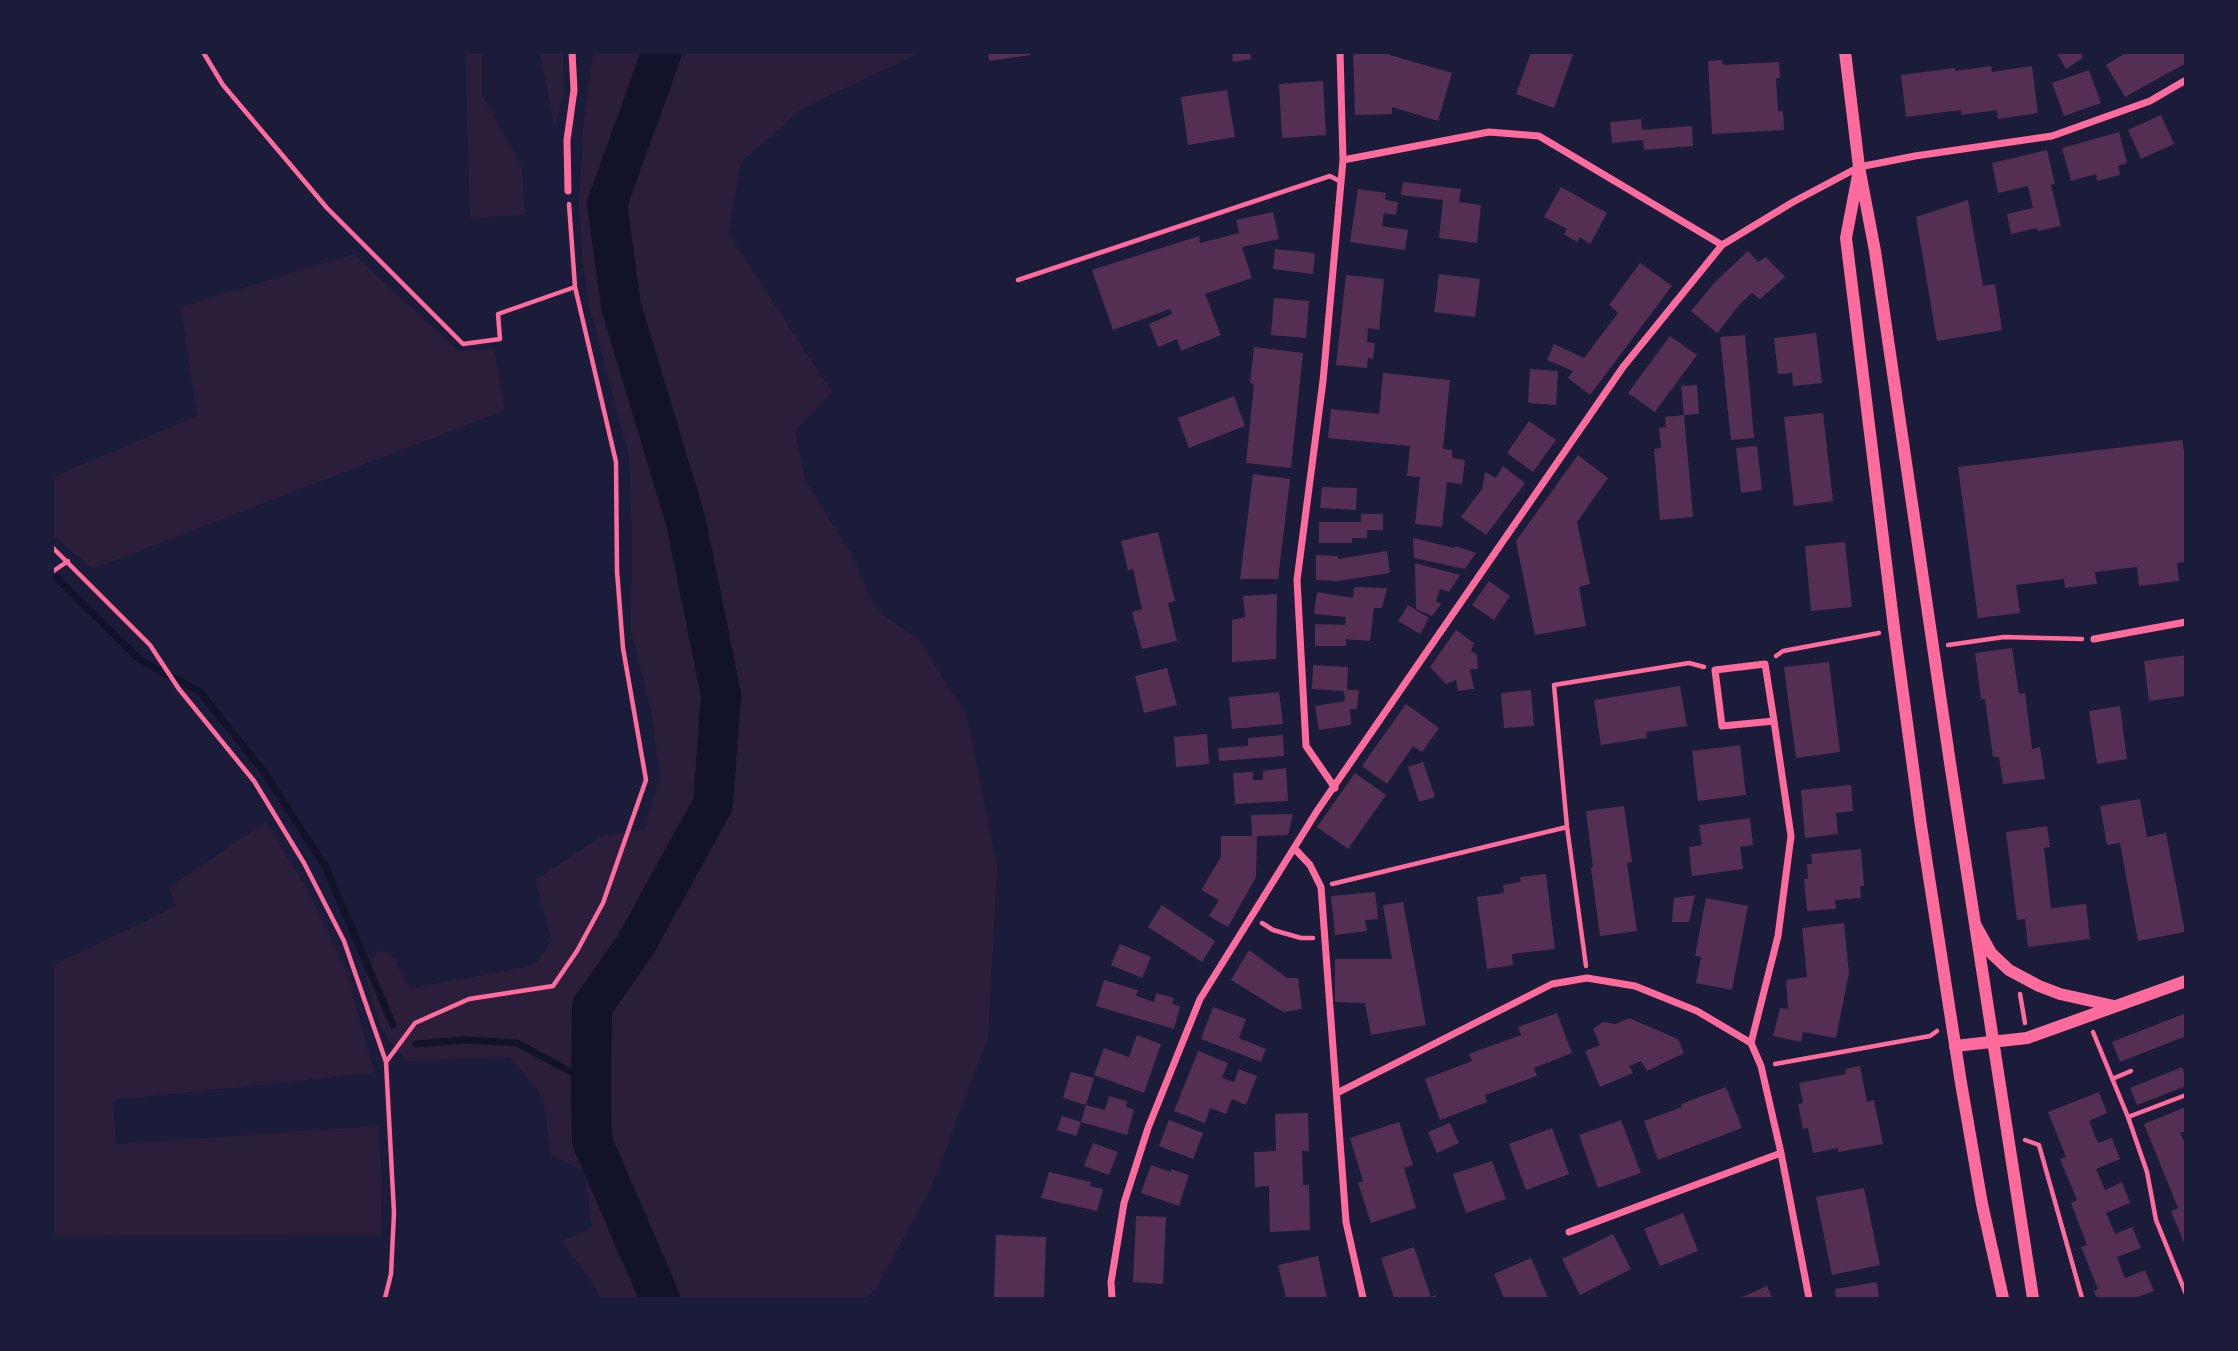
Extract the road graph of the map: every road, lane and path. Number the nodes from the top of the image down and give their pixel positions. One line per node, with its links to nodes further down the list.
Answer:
1 (203, 52): 12 (path)
2 (572, 52): 9 (street)
3 (1340, 52): 6 (street)
4 (1845, 52): 7 (main road)
5 (2186, 80): 7 (street)
6 (1343, 160): 8 (street); 10 (street)
7 (1859, 167): 10 (street); 17 (main road); 19 (main road)
8 (1341, 181): 11 (lane); 23 (street)
9 (568, 191): 12 (path)
10 (1722, 245): 23 (street)
11 (1018, 280)
12 (575, 287): 40 (path)
13 (52, 547): 14 (path)
14 (68, 561): 15 (path); 40 (path)
15 (52, 572)
16 (2186, 622): 18 (street)
17 (1894, 628): 20 (path); 39 (main road)
18 (2094, 639): 19 (path)
19 (1934, 647): 27 (main road)
20 (1765, 664): 21 (street); 22 (street)
21 (1715, 670): 22 (street); 24 (path)
22 (1774, 721): 38 (street)
23 (1335, 788): 25 (street)
24 (1567, 827): 26 (path); 30 (path)
25 (1295, 849): 26 (street); 52 (street)
26 (1321, 887): 29 (street)
27 (1975, 922): 31 (main road); 36 (main road)
28 (1266, 926): 29 (path)
29 (1325, 938): 44 (street)
30 (1587, 978): 38 (street); 44 (street)
31 (2026, 979): 33 (main road); 35 (path)
32 (2186, 981): 33 (main road)
33 (2114, 1006): 35 (main road)
34 (1930, 1036): 41 (path)
35 (2027, 1038): 36 (main road)
36 (1994, 1040): 39 (main road); 47 (main road)
37 (2097, 1041): 43 (path)
38 (1751, 1043): 41 (street)
39 (1955, 1046): 55 (main road)
40 (386, 1062): 51 (path)
41 (1760, 1066): 48 (street)
42 (2131, 1071): 43 (path)
43 (2112, 1079): 46 (path)
44 (1337, 1093): 53 (street)
45 (2186, 1095): 46 (path)
46 (2128, 1117): 50 (path)
47 (2008, 1133): 56 (main road); 57 (path)
48 (1781, 1153): 49 (street); 54 (street)
49 (1570, 1232)
50 (2186, 1294)
51 (385, 1298)
52 (1112, 1298)
53 (1363, 1298)
54 (1809, 1298)
55 (2003, 1298)
56 (2033, 1298)
57 (2082, 1298)

